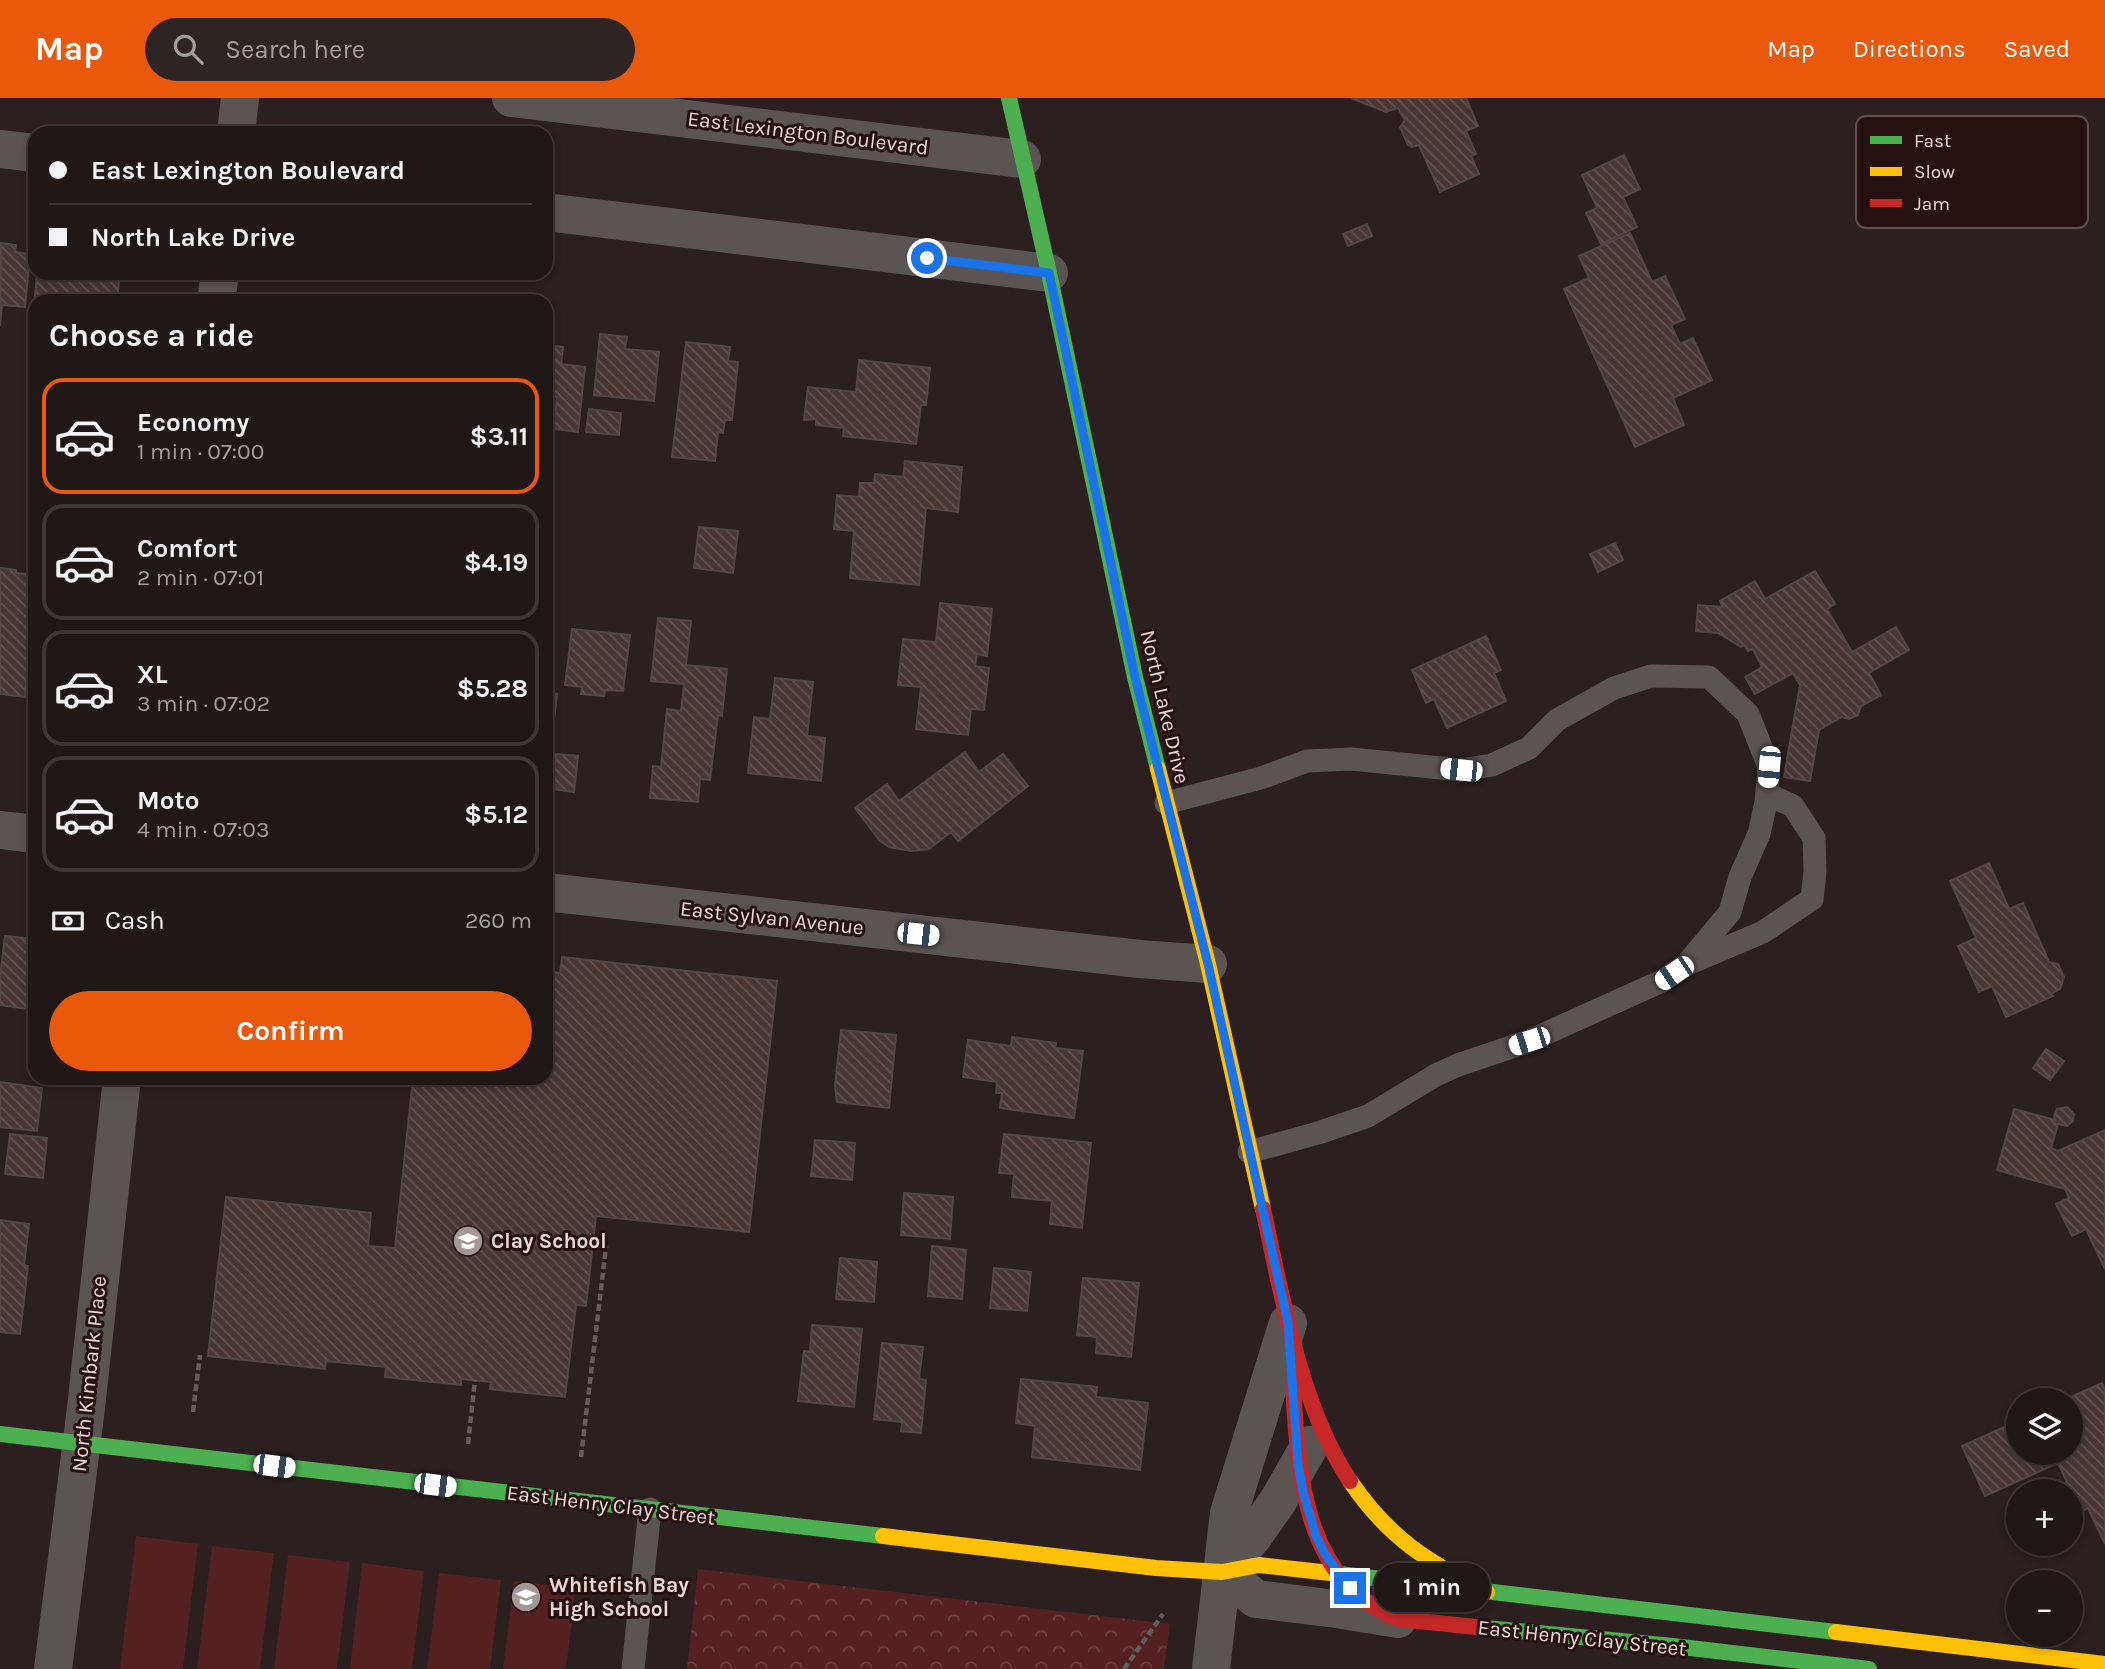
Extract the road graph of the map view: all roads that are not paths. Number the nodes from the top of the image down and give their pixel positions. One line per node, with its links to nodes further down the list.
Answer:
1 (240, 98): 4 (street)
2 (511, 98): 7 (street, East Lexington Boulevard)
3 (1009, 98): 7 (main road, North Lake Drive)
4 (237, 126)
5 (0, 149): 6 (street)
6 (28, 152)
7 (1022, 159): 9 (main road, North Lake Drive)
8 (553, 213): 9 (street)
9 (1049, 273): 11 (main road, North Lake Drive)
10 (1767, 793): 11 (lane); 16 (lane); 16 (lane)
11 (1166, 803): 15 (main road, North Lake Drive)
12 (0, 830): 13 (street)
13 (28, 833)
14 (553, 893): 15 (street, East Sylvan Avenue)
15 (1208, 964): 18 (main road, North Lake Drive)
16 (1686, 965): 18 (lane)
17 (121, 1085): 22 (street, North Kimbark Place)
18 (1249, 1152): 19 (main road, North Lake Drive)
19 (1288, 1323): 20 (main road, North Lake Drive); 23 (main road, North Lake Drive); 25 (street)
20 (1321, 1425): 23 (street); 27 (main road, North Lake Drive)
21 (0, 1434): 22 (main road, East Henry Clay Street)
22 (82, 1443): 24 (main road, East Henry Clay Street); 31 (street, North Kimbark Place)
23 (1298, 1464): 25 (street); 26 (main road, North Lake Drive)
24 (650, 1509): 25 (main road, East Henry Clay Street); 32 (lane)
25 (1222, 1572): 26 (main road, East Henry Clay Street); 28 (street, East Henry Clay Street); 33 (street)
26 (1339, 1574): 27 (main road, East Henry Clay Street); 28 (main road, North Lake Drive)
27 (1487, 1592): 29 (main road, East Henry Clay Street)
28 (1399, 1619): 29 (main road, East Henry Clay Street)
29 (1749, 1649): 30 (main road, East Henry Clay Street); 34 (main road, East Henry Clay Street)
30 (2105, 1664)
31 (53, 1669)
32 (633, 1669)
33 (1211, 1669)
34 (1869, 1669)

